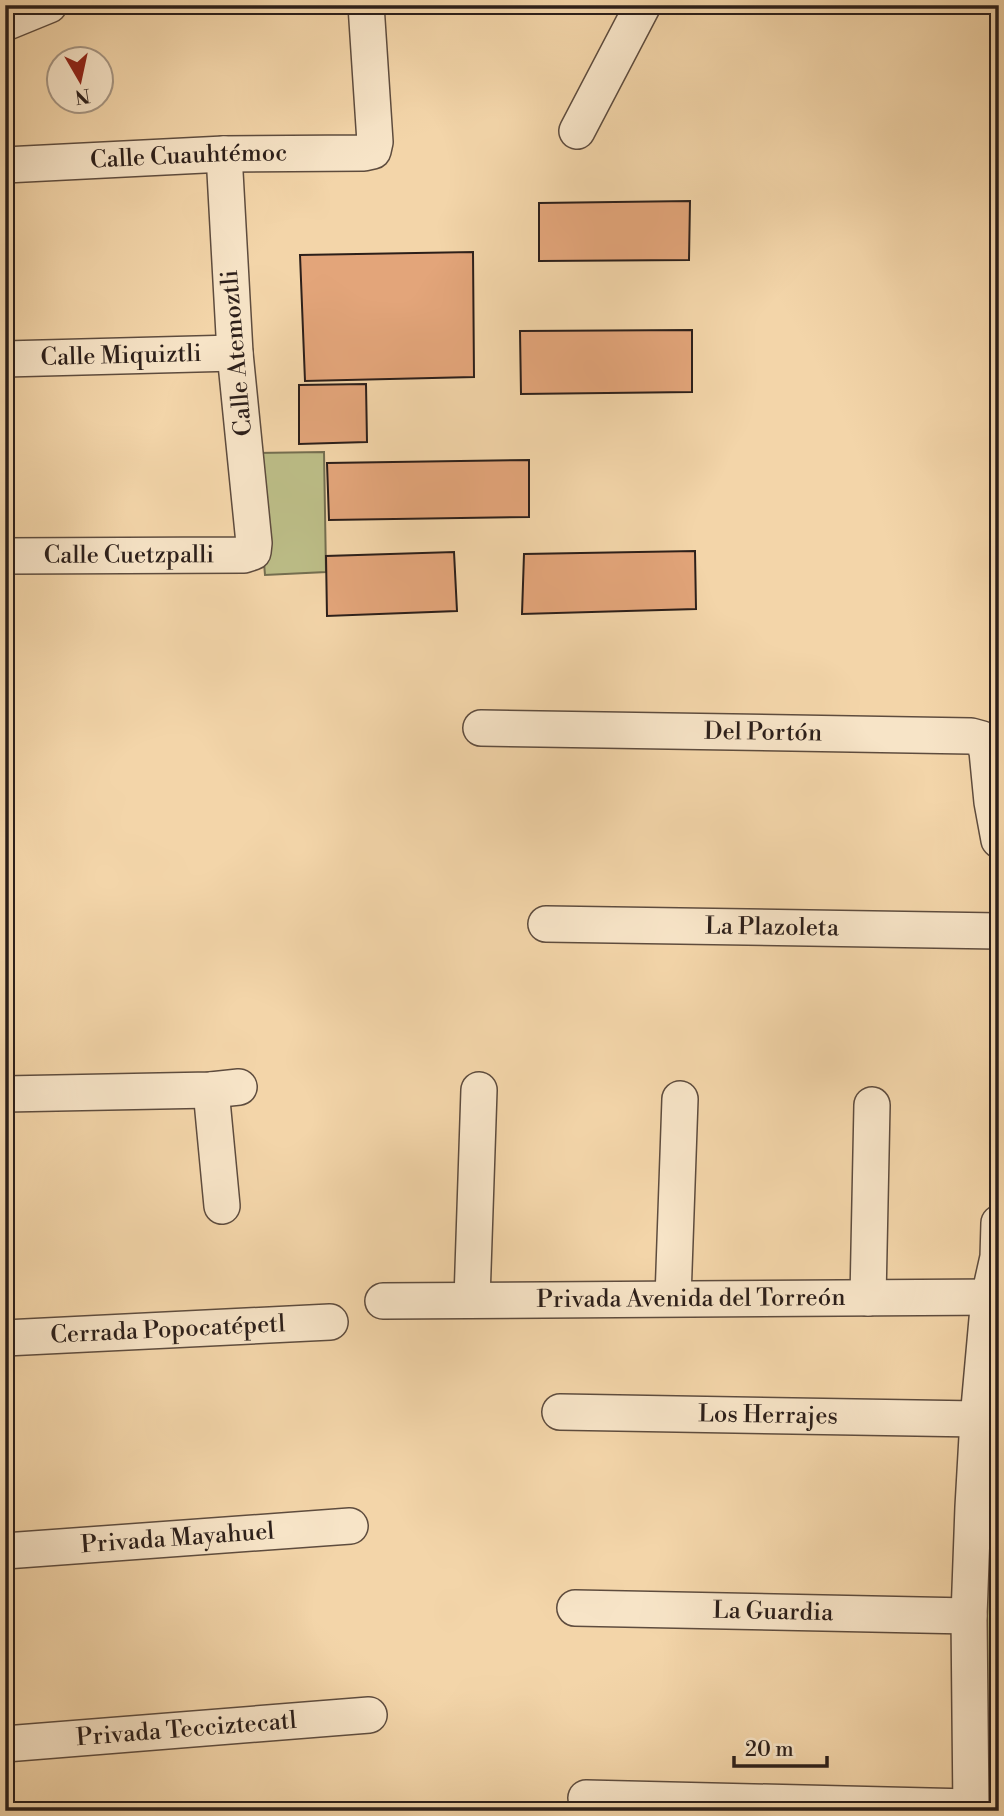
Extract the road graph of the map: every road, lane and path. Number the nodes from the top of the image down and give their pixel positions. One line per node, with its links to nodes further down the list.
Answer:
1 (48, 5): 4 (street)
2 (366, 5): 6 (street, Calle Cuauhtémoc)
3 (643, 5): 5 (street)
4 (5, 23)
5 (577, 131)
6 (224, 154): 7 (street, Calle Cuauhtémoc); 8 (street, Calle Atemoztli)
7 (5, 165)
8 (236, 353): 9 (street, Calle Miquiztli); 10 (street, Calle Atemoztli)
9 (5, 359)
10 (253, 552): 11 (street, Calle Cuetzpalli)
11 (5, 556)
12 (481, 728): 13 (street, Del Portón)
13 (999, 840)
14 (546, 924): 15 (street, La Plazoleta)
15 (999, 930)
16 (479, 1090): 25 (street)
17 (5, 1094): 20 (street)
18 (680, 1099): 23 (street)
19 (872, 1105): 24 (street)
20 (222, 1206)
21 (999, 1223): 22 (street)
22 (994, 1297): 24 (street, Privada Avenida del Torreón); 30 (street)
23 (673, 1298): 24 (street, Privada Avenida del Torreón); 25 (street, Privada Avenida del Torreón)
24 (869, 1298)
25 (472, 1300): 26 (street, Privada Avenida del Torreón)
26 (383, 1301)
27 (330, 1322): 28 (street, Cerrada Popocatépetl)
28 (5, 1338)
29 (560, 1412): 30 (street, Los Herrajes)
30 (978, 1419): 34 (street)
31 (350, 1526): 32 (street, Privada Mayahuel)
32 (5, 1551)
33 (575, 1608): 34 (street, La Guardia)
34 (969, 1616): 38 (street)
35 (369, 1716): 36 (street, Privada Tecciztecatl)
36 (5, 1744)
37 (586, 1798): 38 (street)
38 (971, 1809)

